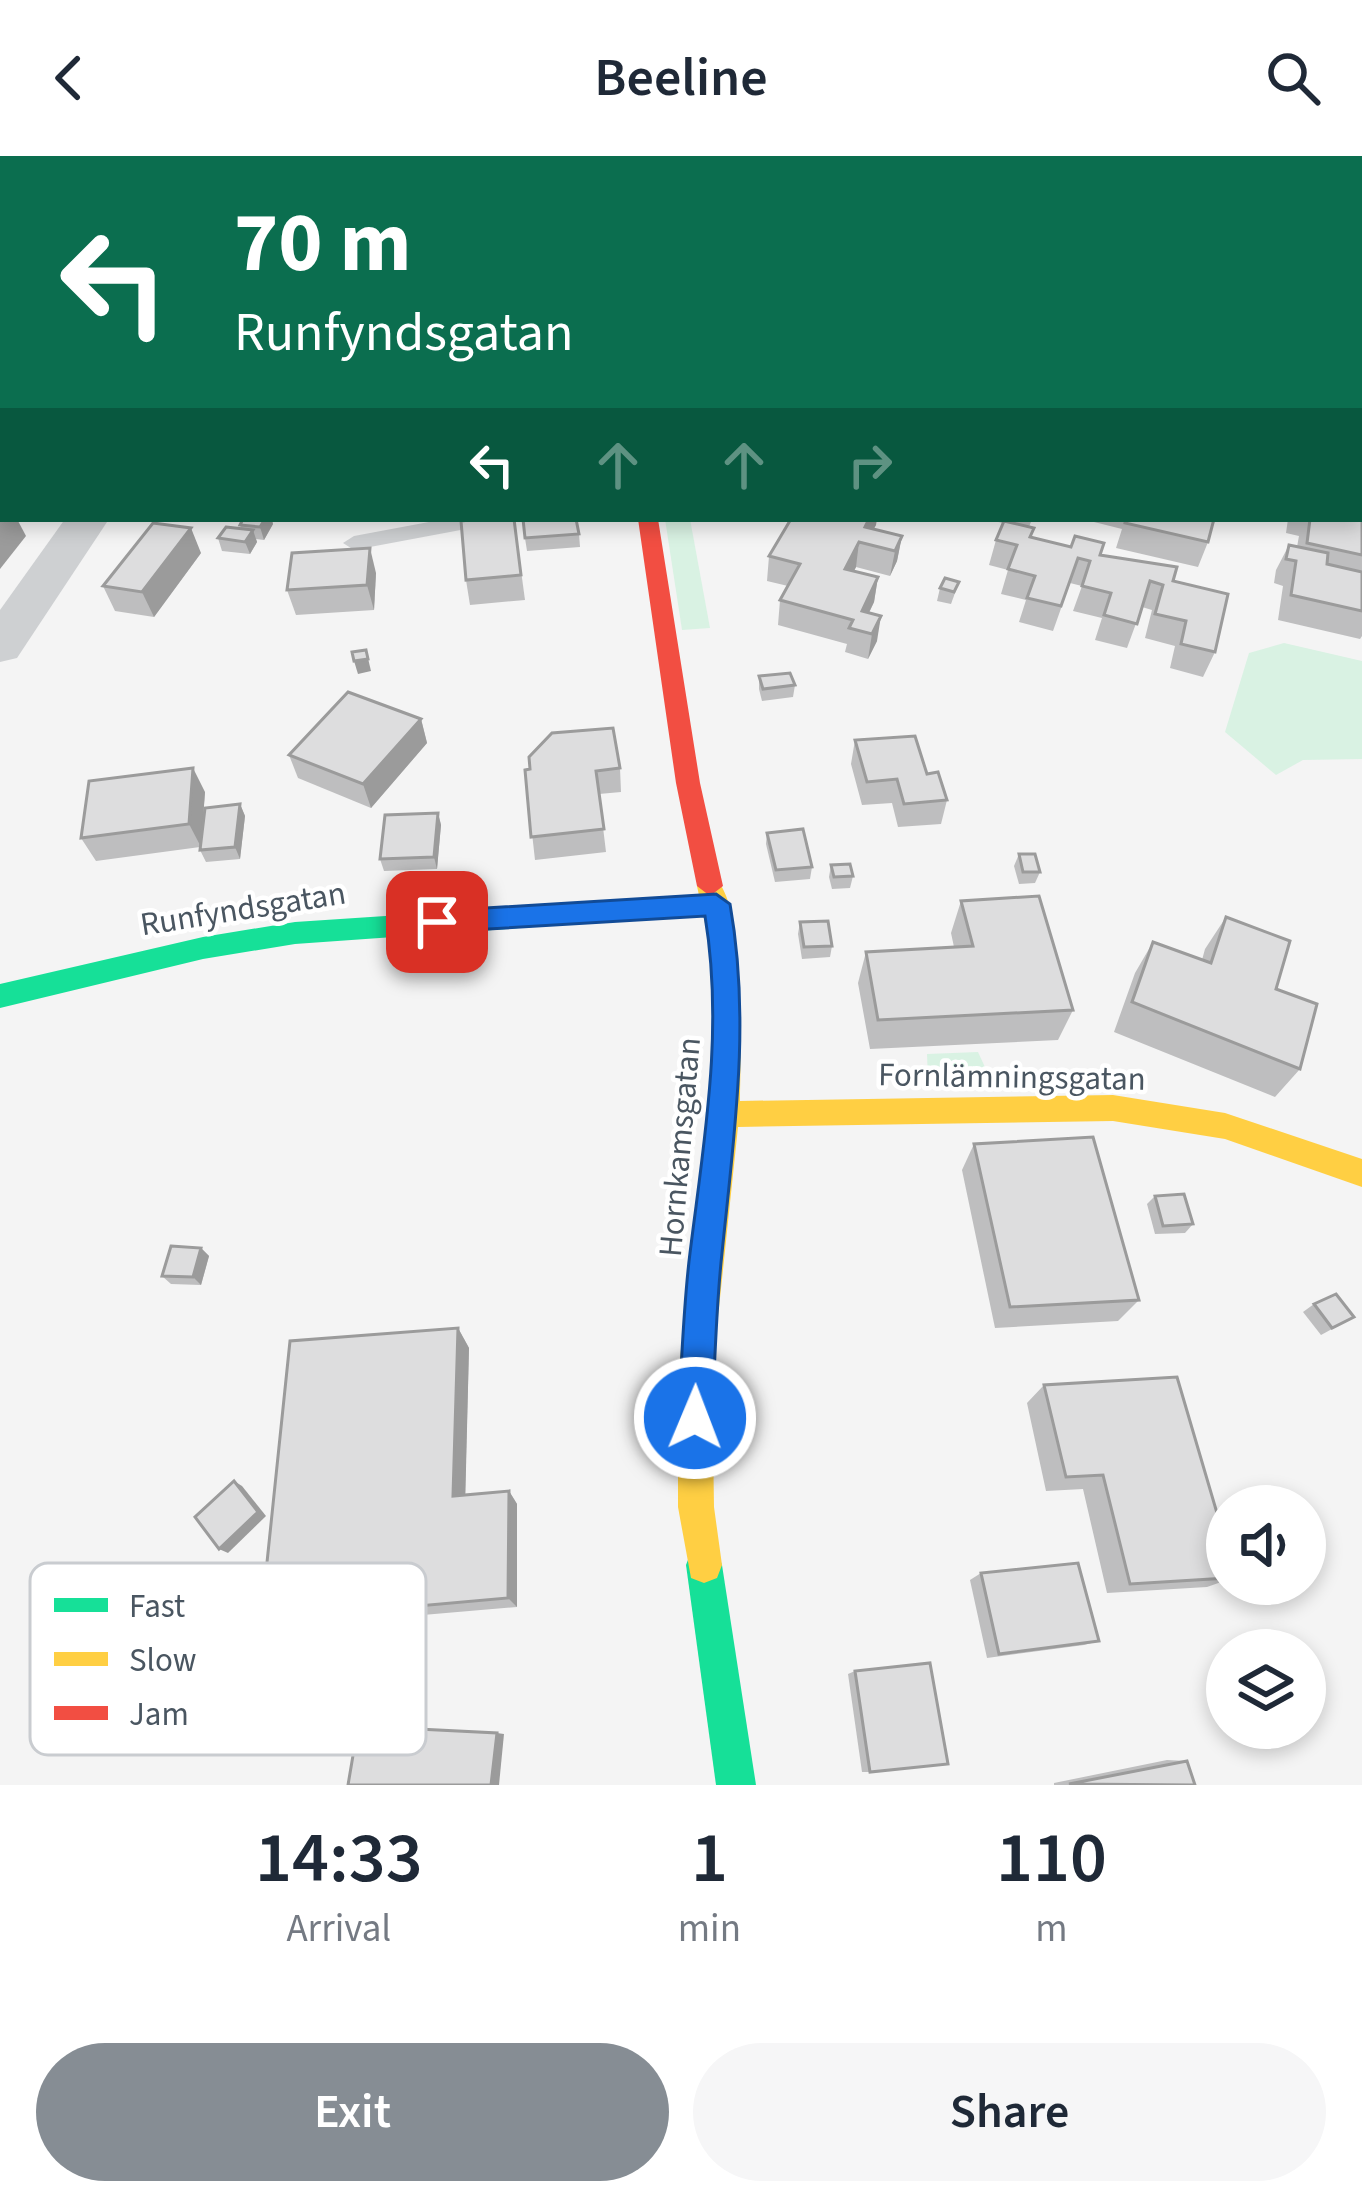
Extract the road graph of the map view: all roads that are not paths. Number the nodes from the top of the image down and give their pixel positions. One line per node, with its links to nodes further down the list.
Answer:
1 (86, 522): 5 (street)
2 (466, 522): 4 (lane)
3 (648, 522): 6 (street, Hornkamsgatan)
4 (354, 543)
5 (0, 646)
6 (716, 904): 7 (street, Runfyndsgatan); 8 (street, Hornkamsgatan)
7 (0, 996)
8 (725, 1114): 9 (street, Fornlämningsgatan); 10 (street, Hornkamsgatan)
9 (1362, 1173)
10 (736, 1785)

